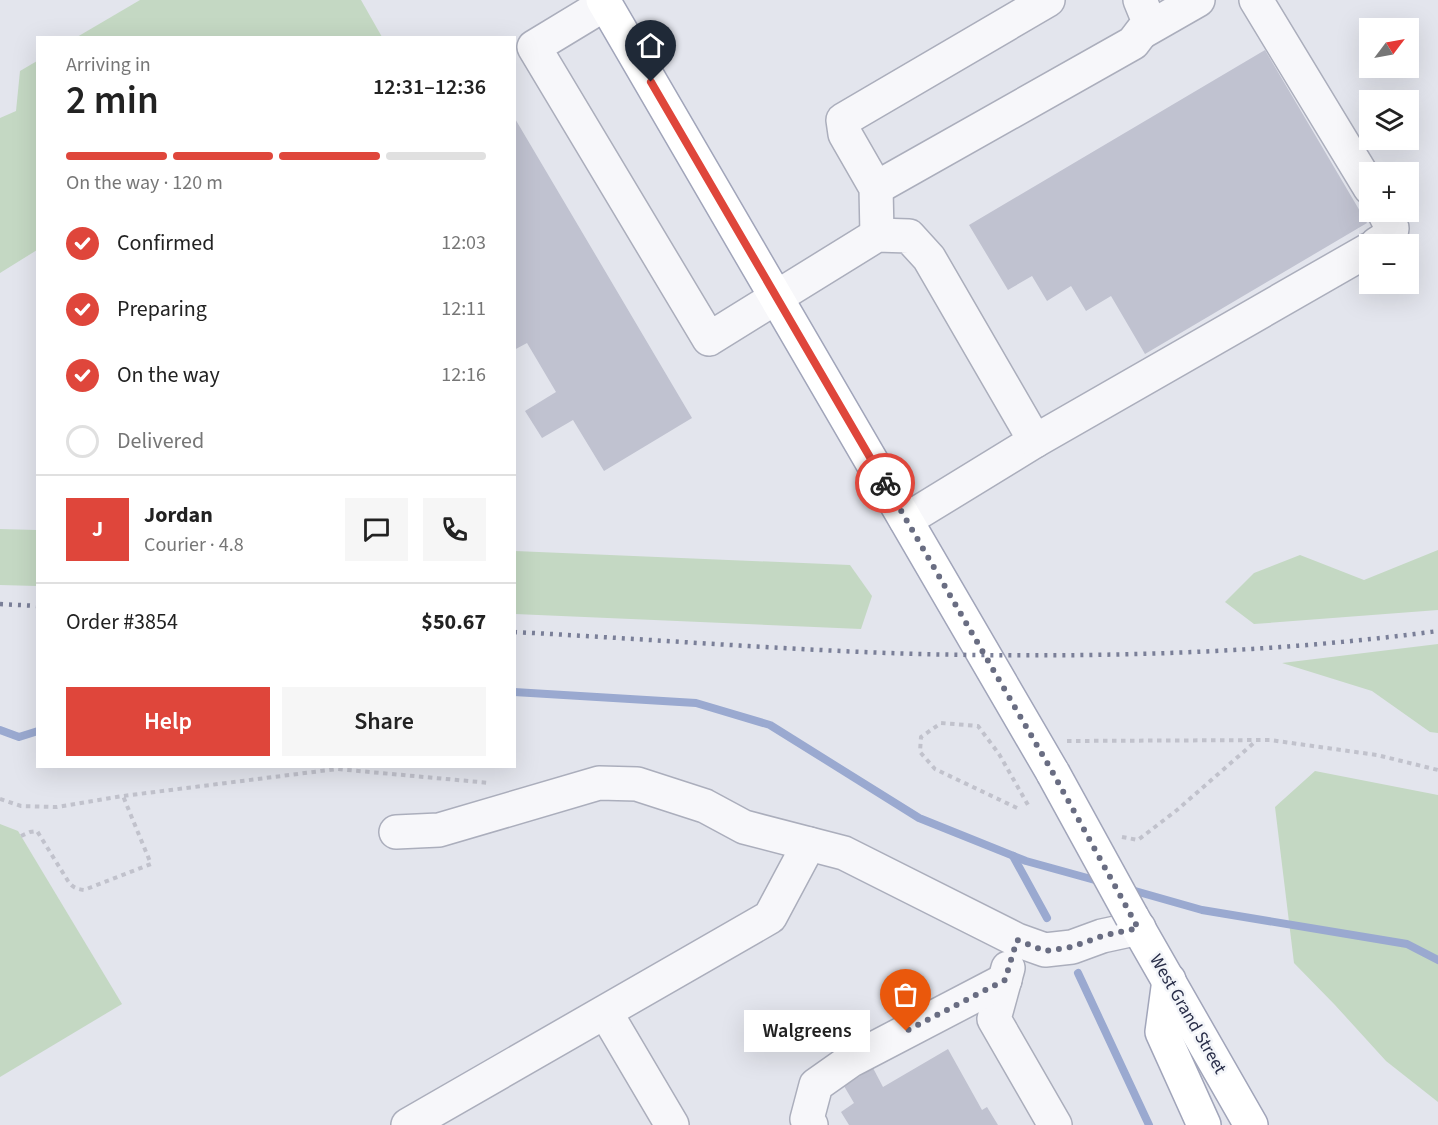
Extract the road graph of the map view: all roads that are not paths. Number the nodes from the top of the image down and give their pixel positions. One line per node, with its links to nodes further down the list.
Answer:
1 (1048, 0): 7 (street)
2 (1198, 0): 5 (street)
3 (1256, 0): 6 (street)
4 (604, 2): 10 (main road, West Grand Street); 10 (street)
5 (1141, 16): 7 (street)
6 (1359, 170)
7 (876, 188): 8 (street)
8 (877, 235): 10 (street); 11 (street)
9 (1359, 255): 11 (street)
10 (777, 299): 12 (main road, West Grand Street)
11 (1035, 441): 12 (street)
12 (906, 520): 15 (main road, West Grand Street, bridge)
13 (396, 831): 14 (street)
14 (809, 844): 16 (street); 19 (street)
15 (1135, 922): 16 (street); 18 (main road, West Grand Street)
16 (1017, 940): 17 (street)
17 (1005, 980): 22 (street); 23 (street)
18 (1169, 980): 24 (main road); 25 (main road, West Grand Street); 26 (main road)
19 (606, 1013): 20 (street); 21 (street)
20 (408, 1125)
21 (672, 1125)
22 (811, 1125)
23 (1055, 1125)
24 (1204, 1125)
25 (1251, 1125)
26 (1274, 1125)

